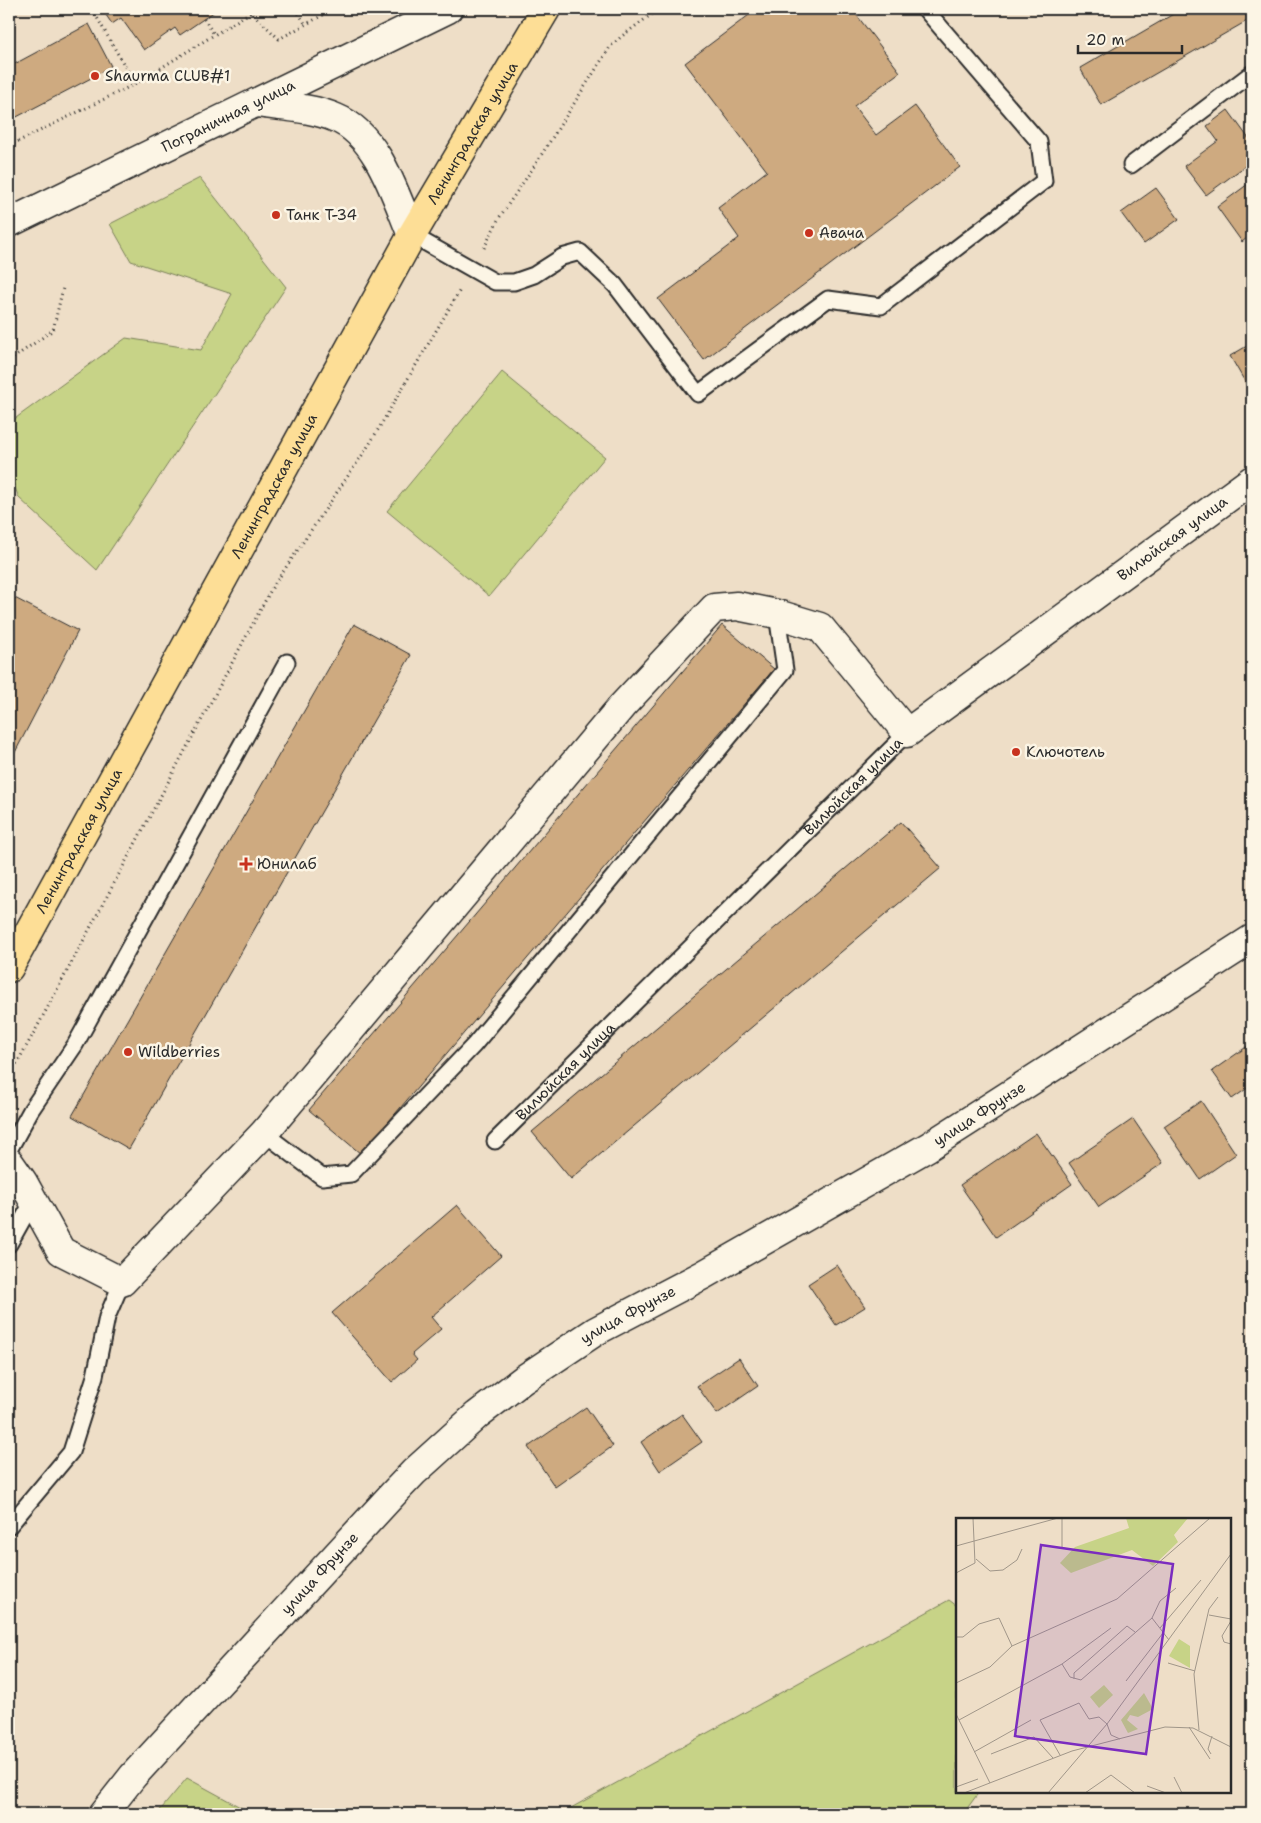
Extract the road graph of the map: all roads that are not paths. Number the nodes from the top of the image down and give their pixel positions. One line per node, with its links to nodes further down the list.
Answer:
1 (448, 9): 5 (street, Пограничная улица)
2 (546, 9): 8 (main road, Ленинградская улица)
3 (925, 9): 8 (lane)
4 (1252, 73): 6 (lane)
5 (256, 103): 7 (street, Пограничная улица); 8 (street)
6 (1131, 165)
7 (9, 223)
8 (412, 235): 14 (main road, Ленинградская улица)
9 (1252, 480): 12 (street, Вилюйская улица)
10 (777, 614): 12 (street); 15 (street); 15 (lane)
11 (287, 662): 17 (lane)
12 (907, 733): 16 (lane, Вилюйская улица)
13 (1252, 938): 23 (street, улица Фрунзе)
14 (9, 968)
15 (264, 1133): 21 (street)
16 (495, 1141)
17 (9, 1150)
18 (9, 1162): 19 (street)
19 (33, 1201): 20 (lane); 21 (street)
20 (9, 1244)
21 (122, 1282): 22 (lane)
22 (9, 1526)
23 (103, 1814)

